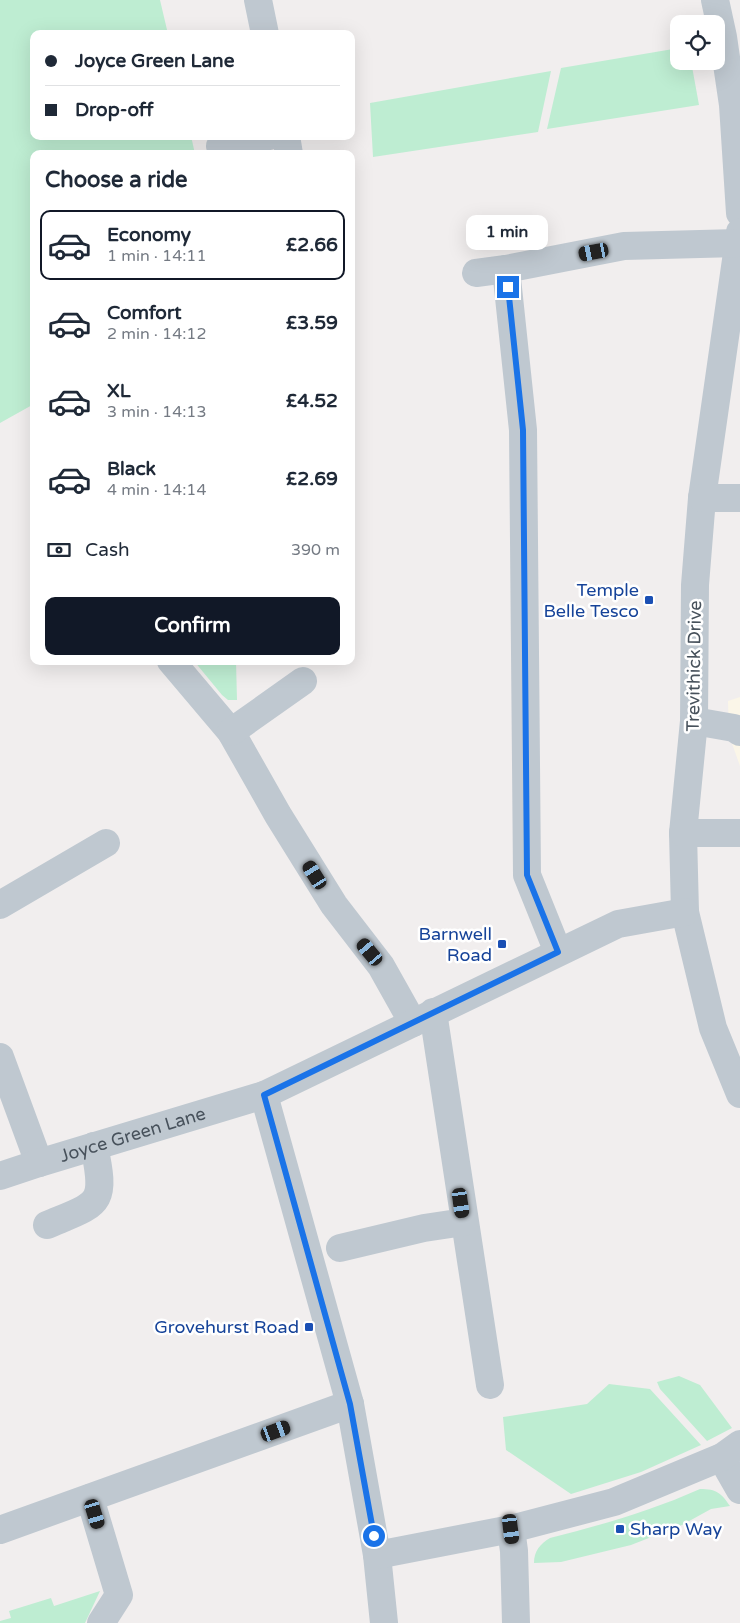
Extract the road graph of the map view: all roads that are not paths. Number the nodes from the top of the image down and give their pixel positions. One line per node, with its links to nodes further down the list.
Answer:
1 (258, 0): 3 (street)
2 (716, 0): 6 (street)
3 (264, 30)
4 (249, 140): 5 (street)
5 (220, 146)
6 (740, 214)
7 (739, 238): 8 (street); 10 (street, Trevithick Drive)
8 (506, 269): 9 (street); 22 (street)
9 (476, 274)
10 (702, 498): 11 (street); 14 (street, Trevithick Drive)
11 (740, 498)
12 (174, 665): 15 (street)
13 (303, 681): 15 (street)
14 (694, 721): 16 (street); 18 (street, Trevithick Drive)
15 (231, 732): 23 (street)
16 (740, 732)
17 (740, 832): 18 (street)
18 (683, 833): 21 (street, Trevithick Drive)
19 (106, 843): 20 (street)
20 (0, 905)
21 (685, 912): 22 (street, Joyce Green Lane); 25 (street, Trevithick Drive)
22 (558, 952): 23 (street, Joyce Green Lane)
23 (423, 1018): 26 (street, Joyce Green Lane); 30 (street)
24 (0, 1057): 28 (street)
25 (740, 1094)
26 (264, 1095): 27 (street, Joyce Green Lane); 34 (street)
27 (94, 1146): 28 (street, Joyce Green Lane); 31 (street)
28 (39, 1163): 29 (street, Joyce Green Lane)
29 (0, 1176)
30 (464, 1222): 32 (street); 33 (street)
31 (47, 1224)
32 (340, 1248)
33 (490, 1384)
34 (350, 1404): 37 (street); 40 (street)
35 (731, 1450): 36 (street); 38 (street)
36 (740, 1490)
37 (90, 1498): 39 (street); 41 (street)
38 (511, 1529): 40 (street); 43 (street)
39 (0, 1530)
40 (377, 1555): 42 (street)
41 (101, 1623)
42 (384, 1623)
43 (516, 1623)

